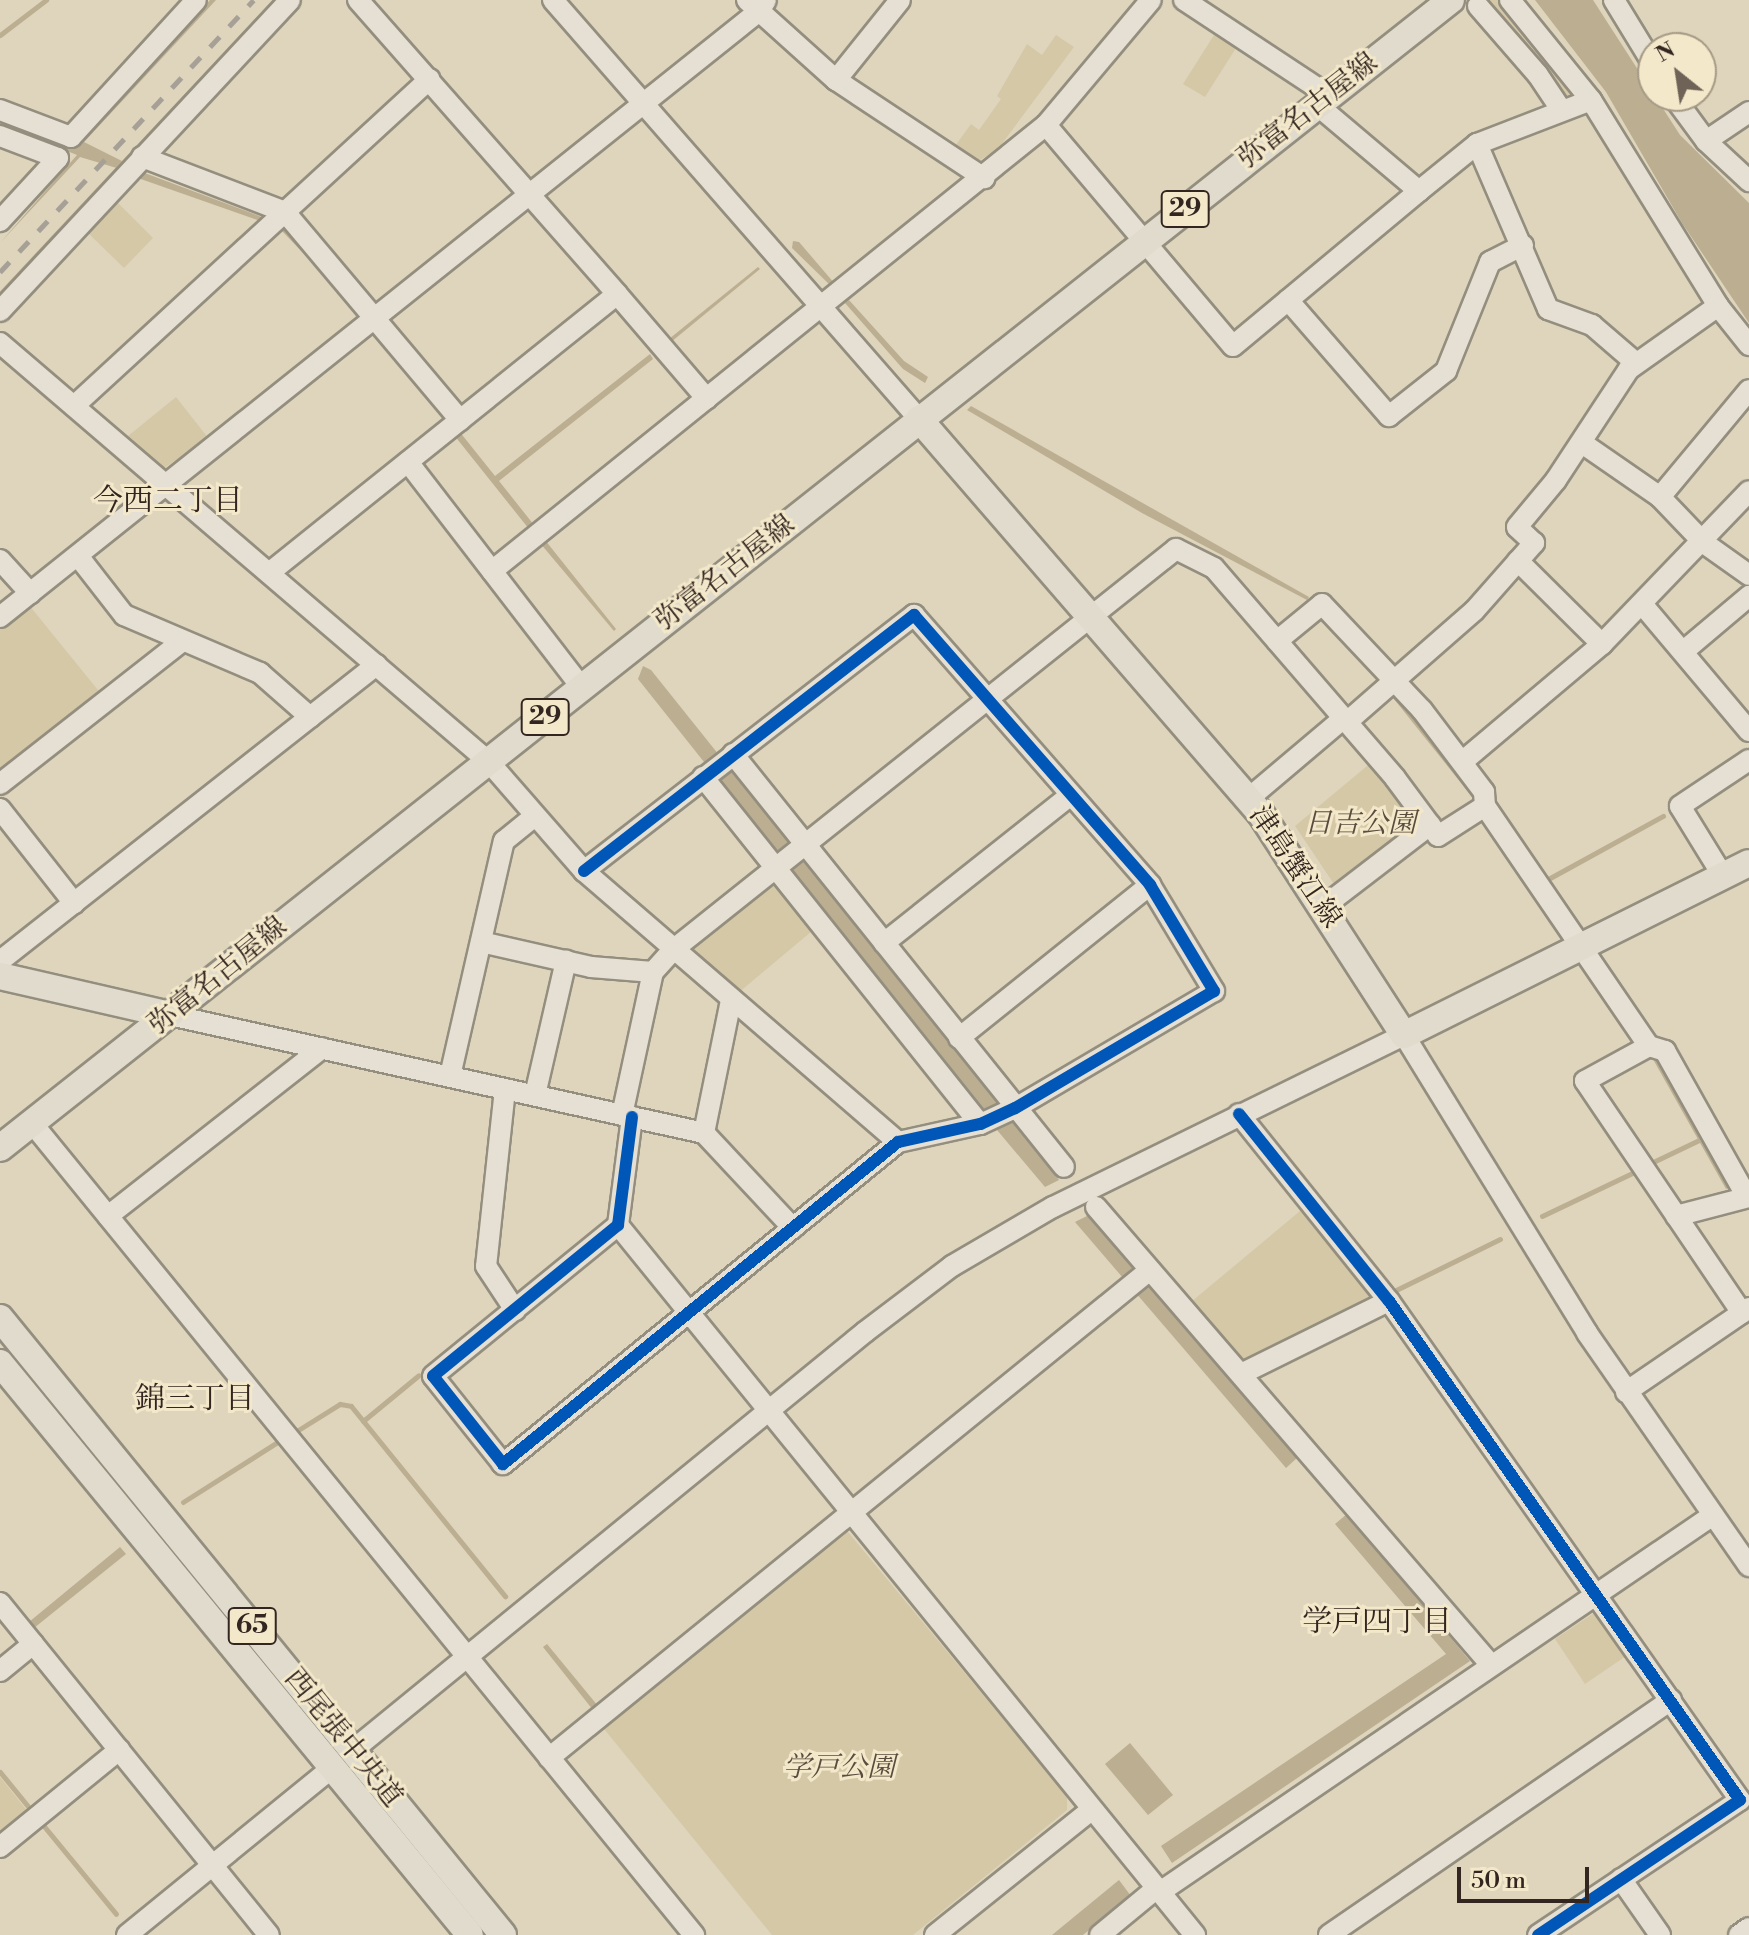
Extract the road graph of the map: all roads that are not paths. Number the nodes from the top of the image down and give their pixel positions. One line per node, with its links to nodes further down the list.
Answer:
1 (196, 0): 21 (street)
2 (290, 0): 29 (street)
3 (358, 0): 16 (street)
4 (553, 0): 20 (street)
5 (900, 0): 17 (street)
6 (1151, 0): 25 (street)
7 (1184, 0): 14 (street)
8 (1223, 0): 14 (street)
9 (1451, 0): 18 (main road, 弥富名古屋線 / 29)
10 (1510, 0): 19 (street)
11 (1614, 0): 15 (street)
12 (757, 4): 17 (street); 20 (street)
13 (1478, 6): 22 (street)
14 (1210, 17): 18 (street)
15 (1637, 38)
16 (429, 79): 33 (street); 34 (street)
17 (836, 80): 30 (street)
18 (1322, 99): 32 (street); 36 (main road, 弥富名古屋線 / 29)
19 (1591, 100): 22 (street); 40 (street)
20 (642, 103): 33 (street); 41 (street)
21 (0, 110)
22 (1562, 111): 28 (street)
23 (1685, 112): 27 (street)
24 (1749, 112): 27 (street)
25 (1046, 125): 30 (street); 36 (street)
26 (0, 136): 35 (street)
27 (1706, 141): 31 (street)
28 (1477, 144): 32 (street); 37 (street)
29 (142, 157): 34 (street); 42 (street)
30 (984, 178): 41 (street)
31 (1749, 181)
32 (1419, 191): 39 (street)
33 (530, 193): 38 (street); 43 (street)
34 (285, 212): 43 (street); 49 (street)
35 (0, 221)
36 (1144, 242): 39 (street); 50 (main road, 弥富名古屋線 / 29)
37 (1523, 245): 39 (street); 46 (street)
38 (617, 294): 48 (street); 51 (street)
39 (1288, 300)
40 (1718, 306): 45 (street); 46 (street)
41 (822, 309): 48 (street); 50 (street)
42 (0, 311)
43 (375, 315): 51 (street); 54 (street)
44 (0, 343): 49 (street)
45 (1749, 345)
46 (1636, 363): 52 (street)
47 (1749, 390): 56 (street)
48 (707, 399): 61 (street)
49 (74, 406): 54 (street)
50 (919, 419): 68 (main road, 津島蟹江線); 75 (main road, 弥富名古屋線 / 29)
51 (460, 420): 53 (street)
52 (1582, 443): 56 (street); 60 (street)
53 (408, 462): 61 (street); 62 (street)
54 (165, 484): 58 (street); 62 (street)
55 (1749, 491): 57 (street)
56 (1660, 497): 57 (street)
57 (1704, 543): 63 (street); 66 (street)
58 (78, 556): 64 (street); 70 (street)
59 (0, 560): 64 (street)
60 (1518, 561): 71 (street); 74 (street)
61 (492, 571): 75 (street)
62 (269, 573): 73 (street)
63 (1749, 575)
64 (30, 593): 67 (street)
65 (1749, 596): 72 (street)
66 (1642, 604): 71 (street); 72 (street)
67 (0, 617)
68 (1095, 617): 69 (street); 76 (street); 87 (main road, 津島蟹江線)
69 (1277, 641): 74 (street); 78 (street)
70 (181, 642): 77 (street); 85 (street)
71 (1602, 644): 83 (street)
72 (1685, 650): 79 (street)
73 (376, 665): 77 (street); 82 (street)
74 (1396, 682): 78 (street); 83 (street)
75 (581, 687): 82 (main road, 弥富名古屋線 / 29)
76 (990, 702): 80 (street); 86 (street); 92 (street)
77 (310, 717): 96 (street)
78 (1346, 720): 87 (street); 91 (street)
79 (1749, 731)
80 (729, 757): 84 (street); 92 (street)
81 (1749, 760): 94 (street)
82 (489, 762): 90 (street); 107 (main road, 弥富名古屋線 / 29)
83 (1462, 762): 88 (street)
84 (705, 775): 92 (street); 93 (street)
85 (0, 784)
86 (1071, 795): 95 (street); 99 (street)
87 (1248, 799): 97 (main road, 津島蟹江線)
88 (1485, 806): 91 (street); 100 (street)
89 (0, 809): 96 (street)
90 (535, 816): 93 (street); 98 (street)
91 (1430, 825): 97 (street)
92 (790, 857): 99 (street); 101 (street); 119 (street)
93 (584, 871): 101 (street)
94 (1741, 871): 100 (main road)
95 (1150, 885): 109 (street); 115 (street)
96 (74, 903): 102 (street)
97 (1323, 907): 108 (main road, 津島蟹江線)
98 (481, 942): 103 (street); 112 (street)
99 (884, 943): 109 (street)
100 (1581, 946): 108 (main road); 110 (street)
101 (674, 949): 104 (street); 106 (street)
102 (0, 961)
103 (566, 961): 104 (street); 114 (street)
104 (653, 972): 117 (street)
105 (0, 976): 107 (main road)
106 (731, 1000): 120 (street); 121 (street)
107 (170, 1015): 111 (street); 118 (main road, 弥富名古屋線 / 29)
108 (1404, 1035): 116 (street); 138 (street)
109 (959, 1038): 115 (street)
110 (1649, 1046): 124 (street); 127 (street)
111 (322, 1048): 112 (street); 126 (street)
112 (450, 1076): 113 (street)
113 (505, 1089): 114 (street); 132 (street)
114 (535, 1095): 117 (street)
115 (1011, 1110): 119 (street); 123 (street)
116 (1239, 1114): 131 (street); 139 (street)
117 (627, 1116): 120 (street); 128 (street)
118 (32, 1123): 122 (main road, 弥富名古屋線 / 29); 126 (street)
119 (983, 1123): 121 (street)
120 (704, 1133): 129 (street)
121 (898, 1142): 129 (street)
122 (0, 1148)
123 (1064, 1167)
124 (1748, 1197): 127 (street)
125 (1096, 1207): 130 (street)
126 (108, 1216): 147 (street)
127 (1676, 1216): 133 (street)
128 (618, 1225): 132 (street); 134 (street)
129 (793, 1228): 134 (street)
130 (1141, 1278): 137 (street); 140 (street)
131 (1389, 1301): 137 (street); 143 (street)
132 (515, 1310): 134 (street)
133 (1746, 1311): 138 (street)
134 (689, 1312): 139 (street)
135 (0, 1318): 153 (main road, 西尾張中央道 / 65)
136 (0, 1363): 153 (main road, 西尾張中央道 / 65)
137 (1241, 1374): 148 (street)
138 (1626, 1392): 141 (street)
139 (770, 1411): 140 (street); 147 (street)
140 (852, 1512): 152 (street); 154 (street)
141 (1713, 1515): 142 (street); 143 (street)
142 (1749, 1566)
143 (1598, 1593): 148 (street); 150 (street)
144 (0, 1603): 145 (street)
145 (7, 1625): 146 (street)
146 (33, 1644): 149 (street); 151 (street)
147 (466, 1656): 152 (street); 153 (street)
148 (1491, 1665): 158 (street)
149 (0, 1671)
150 (1671, 1700): 157 (street); 168 (street)
151 (119, 1750): 155 (street); 156 (street)
152 (549, 1758): 164 (street)
153 (343, 1759): 156 (street); 162 (main road, 西尾張中央道 / 65); 163 (main road, 西尾張中央道 / 65)
154 (1092, 1809): 158 (street); 165 (street)
155 (0, 1847)
156 (212, 1865): 160 (street); 161 (street)
157 (1621, 1879): 169 (street); 170 (street)
158 (1159, 1890): 166 (street); 167 (street)
159 (1749, 1928): 171 (street)
160 (127, 1935)
161 (269, 1935)
162 (470, 1935)
163 (503, 1935)
164 (694, 1935)
165 (935, 1935)
166 (1100, 1935)
167 (1195, 1935)
168 (1329, 1935)
169 (1538, 1935)
170 (1660, 1935)
171 (1739, 1935)

